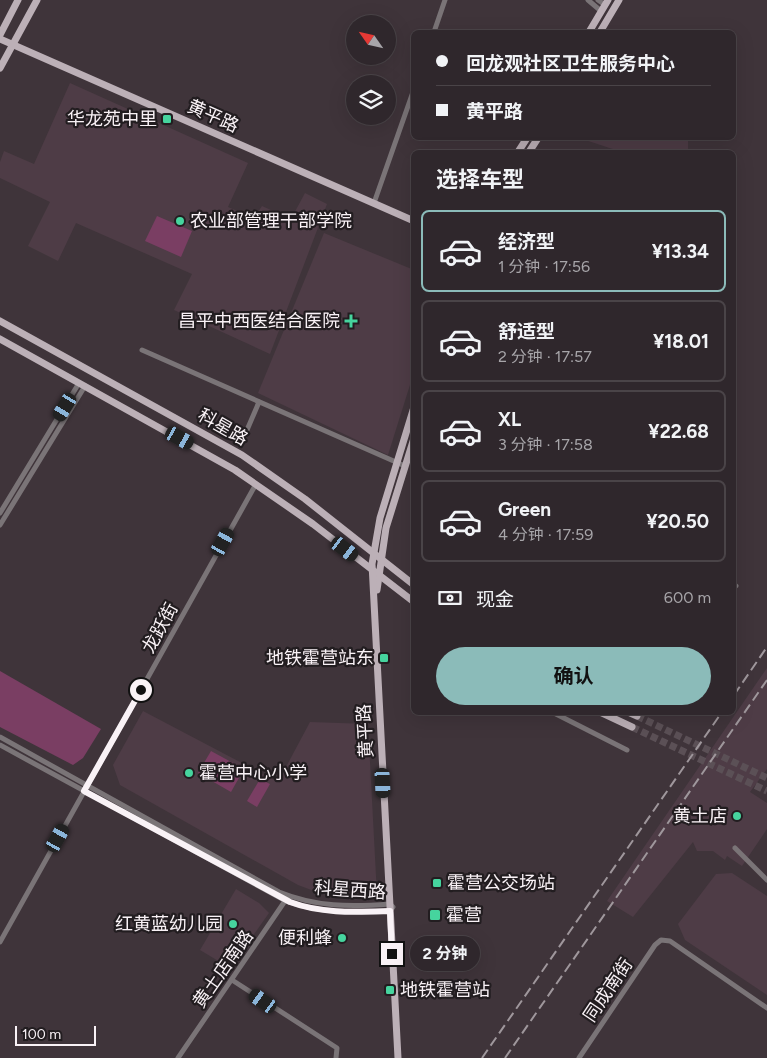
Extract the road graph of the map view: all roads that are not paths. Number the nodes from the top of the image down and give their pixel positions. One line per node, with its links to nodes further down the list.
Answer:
1 (18, 0): 11 (main road)
2 (38, 0): 13 (main road)
3 (445, 0): 8 (street)
4 (588, 0): 7 (street)
5 (598, 0): 7 (street)
6 (619, 0): 10 (main road)
7 (605, 6): 9 (main road)
8 (435, 30)
9 (590, 30)
10 (601, 30)
11 (0, 35)
12 (0, 39): 13 (main road, 黄平路)
13 (14, 45): 14 (main road); 16 (main road, 黄平路)
14 (0, 68)
15 (411, 98): 16 (street)
16 (374, 203): 17 (main road, 黄平路)
17 (411, 220)
18 (0, 321): 31 (main road, 科星路)
19 (0, 339): 21 (main road, 科星路)
20 (142, 350): 22 (street)
21 (82, 384): 28 (main road, 科星路); 29 (street); 30 (street)
22 (259, 402): 24 (street); 26 (street)
23 (411, 417): 26 (main road, 黄平路)
24 (241, 444)
25 (411, 448): 27 (main road, 黄平路)
26 (397, 462): 27 (street); 31 (main road, 黄平路)
27 (406, 466): 32 (main road, 黄平路)
28 (256, 484): 33 (main road, 科星路); 42 (street, 龙跃街)
29 (0, 513)
30 (0, 525)
31 (373, 552): 32 (main road, 科星路); 33 (main road, 黄平路)
32 (380, 558): 33 (main road, 黄平路); 34 (main road, 科星路)
33 (375, 572): 35 (main road, 科星路); 46 (main road, 黄平路)
34 (411, 584)
35 (411, 600)
36 (558, 715): 41 (street)
37 (606, 715): 38 (main road)
38 (632, 727)
39 (0, 737): 42 (street, 科星西路)
40 (0, 745): 42 (street, 科星西路)
41 (627, 750)
42 (86, 788): 45 (street, 科星西路); 47 (street, 龙跃街)
43 (735, 848): 44 (street)
44 (767, 880)
45 (287, 898): 46 (street, 科星西路); 48 (street, 黄土店南路)
46 (391, 908): 52 (main road, 黄平路)
47 (0, 942)
48 (232, 980): 50 (street, 黄土店南路); 51 (street)
49 (767, 1008): 53 (street, 同成南街)
50 (178, 1058)
51 (336, 1058)
52 (400, 1058)
53 (579, 1058)

